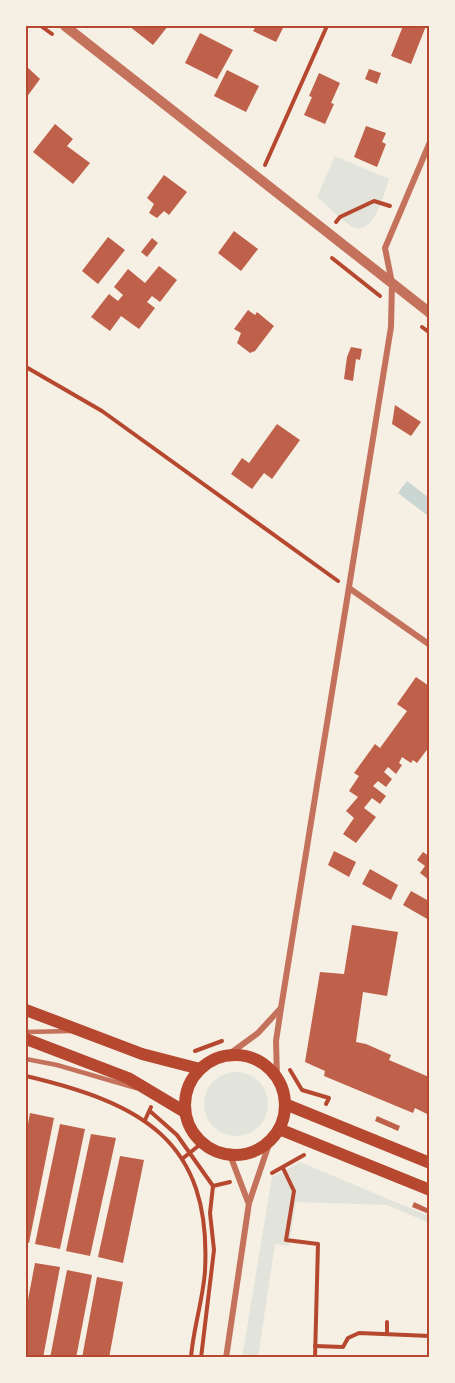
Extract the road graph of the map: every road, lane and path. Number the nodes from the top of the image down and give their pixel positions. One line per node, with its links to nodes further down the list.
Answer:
1 (65, 26): 4 (street)
2 (327, 26): 4 (path)
3 (429, 142): 5 (street)
4 (259, 178): 6 (street)
5 (402, 210): 6 (path); 7 (street)
6 (328, 232): 7 (street)
7 (392, 283): 8 (street); 10 (street)
8 (429, 313)
9 (26, 367): 10 (path)
10 (349, 588): 11 (street); 12 (street)
11 (429, 645)
12 (281, 1008): 19 (street); 23 (street)
13 (26, 1010): 14 (main road)
14 (82, 1031): 15 (lane); 21 (main road)
15 (26, 1032)
16 (230, 1038): 18 (path)
17 (26, 1039): 24 (main road)
18 (186, 1051)
19 (228, 1055): 21 (main road); 23 (main road)
20 (26, 1059): 24 (lane)
21 (200, 1069): 27 (main road)
22 (26, 1076): 33 (path)
23 (277, 1078): 25 (main road)
24 (157, 1094): 27 (main road)
25 (285, 1104): 28 (main road); 34 (main road)
26 (149, 1110): 31 (path)
27 (185, 1112): 30 (main road)
28 (279, 1129): 29 (main road); 36 (main road)
29 (270, 1141): 32 (main road); 37 (street)
30 (202, 1143): 31 (path); 32 (main road)
31 (190, 1152): 33 (path); 43 (path)
32 (230, 1155): 37 (street)
33 (182, 1159): 42 (path)
34 (429, 1163)
35 (282, 1168): 41 (path)
36 (429, 1190)
37 (249, 1203): 44 (street)
38 (387, 1322): 39 (path)
39 (387, 1334): 40 (path); 41 (path)
40 (429, 1336)
41 (315, 1346): 45 (path)
42 (191, 1358)
43 (201, 1358)
44 (225, 1358)
45 (315, 1358)

